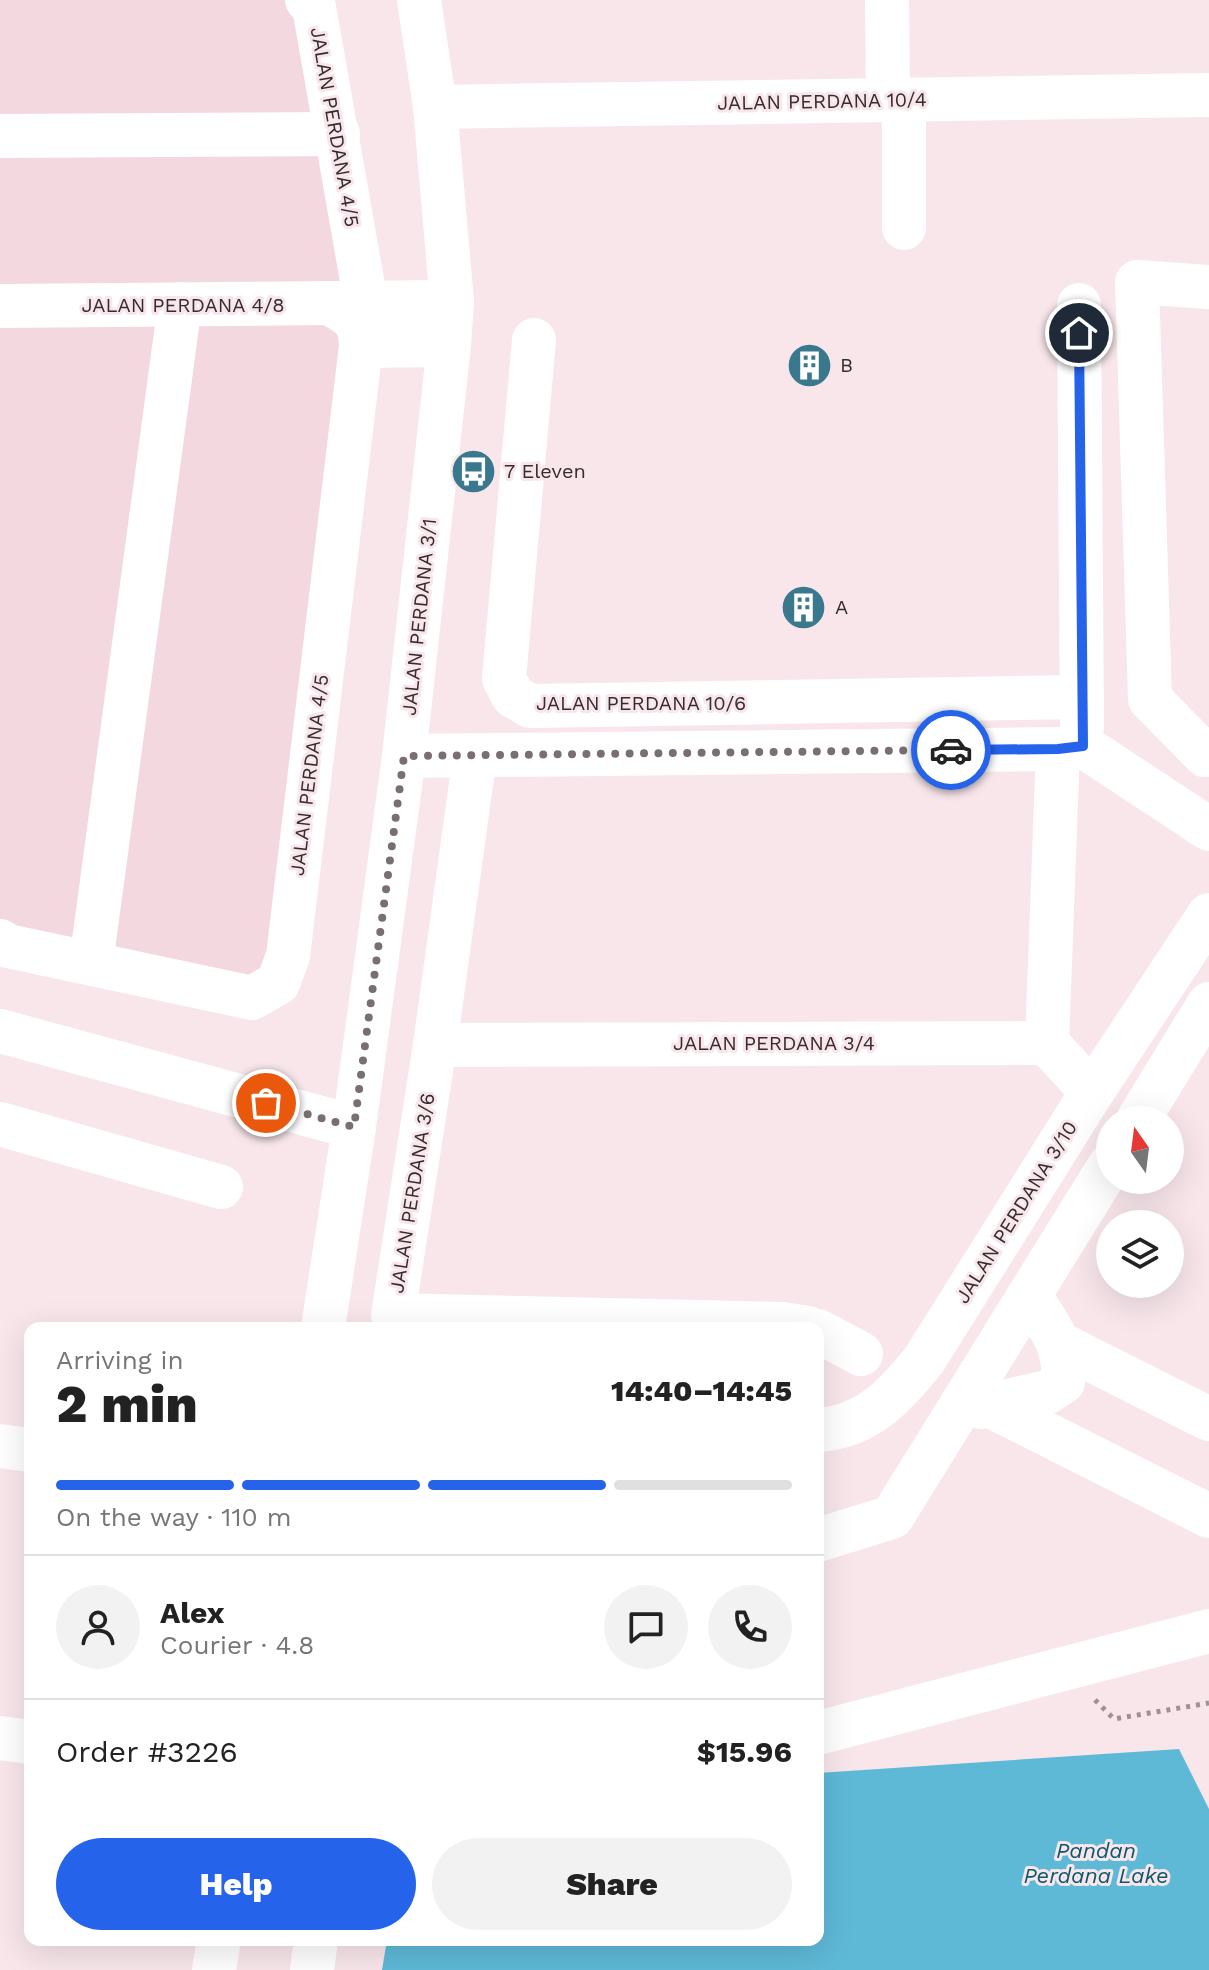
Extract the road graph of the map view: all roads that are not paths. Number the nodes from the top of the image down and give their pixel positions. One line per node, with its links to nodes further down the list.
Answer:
1 (307, 0): 7 (street, JALAN PERDANA 4/5)
2 (419, 0): 6 (street, JALAN PERDANA 3/1)
3 (887, 0): 5 (street)
4 (1209, 95): 5 (street, JALAN PERDANA 10/4)
5 (896, 100): 6 (street, JALAN PERDANA 10/4); 9 (street)
6 (435, 107): 11 (street, JALAN PERDANA 3/1)
7 (338, 134): 8 (street); 12 (street, JALAN PERDANA 4/5)
8 (0, 136)
9 (904, 228)
10 (1209, 287): 21 (street)
11 (452, 302): 12 (street, JALAN PERDANA 4/8); 17 (street, JALAN PERDANA 3/1)
12 (347, 303): 13 (street, JALAN PERDANA 4/8); 18 (street)
13 (180, 304): 15 (street, JALAN PERDANA 4/8); 27 (street)
14 (1079, 305): 19 (street)
15 (0, 306)
16 (534, 340): 19 (street, JALAN PERDANA 10/6)
17 (449, 345): 18 (street); 23 (street, JALAN PERDANA 3/1)
18 (361, 346): 27 (street, JALAN PERDANA 4/5)
19 (1082, 697): 20 (street)
20 (1070, 748): 22 (street); 24 (street); 30 (street)
21 (1209, 754)
22 (475, 755): 23 (street); 31 (street, JALAN PERDANA 3/6)
23 (404, 756): 35 (street, JALAN PERDANA 3/1)
24 (1209, 829)
25 (1209, 915): 32 (street, JALAN PERDANA 3/10)
26 (3, 945): 27 (street, JALAN PERDANA 4/5)
27 (91, 963)
28 (1209, 1004): 33 (street)
29 (0, 1031): 35 (street)
30 (1047, 1043): 31 (street, JALAN PERDANA 3/4); 32 (street)
31 (435, 1045): 40 (street, JALAN PERDANA 3/6)
32 (1092, 1092): 44 (street, JALAN PERDANA 3/10)
33 (1147, 1106)
34 (0, 1124): 36 (street)
35 (354, 1127): 39 (street, JALAN PERDANA 3/1)
36 (221, 1187)
37 (1096, 1188): 38 (street)
38 (1030, 1296): 42 (street); 45 (street)
39 (324, 1322)
40 (696, 1322)
41 (824, 1334): 43 (street)
42 (1060, 1344): 45 (street); 46 (street)
43 (861, 1354)
44 (924, 1360): 45 (street); 47 (street, JALAN PERDANA 3/10)
45 (973, 1402): 50 (street); 51 (street)
46 (1209, 1419)
47 (824, 1429)
48 (0, 1446): 49 (street)
49 (24, 1449)
50 (1209, 1516)
51 (824, 1538)
52 (1209, 1631): 53 (street)
53 (824, 1731)
54 (0, 1738): 55 (street)
55 (24, 1741)
56 (218, 1946): 58 (street)
57 (315, 1946): 59 (street)
58 (214, 1970)
59 (312, 1970)

